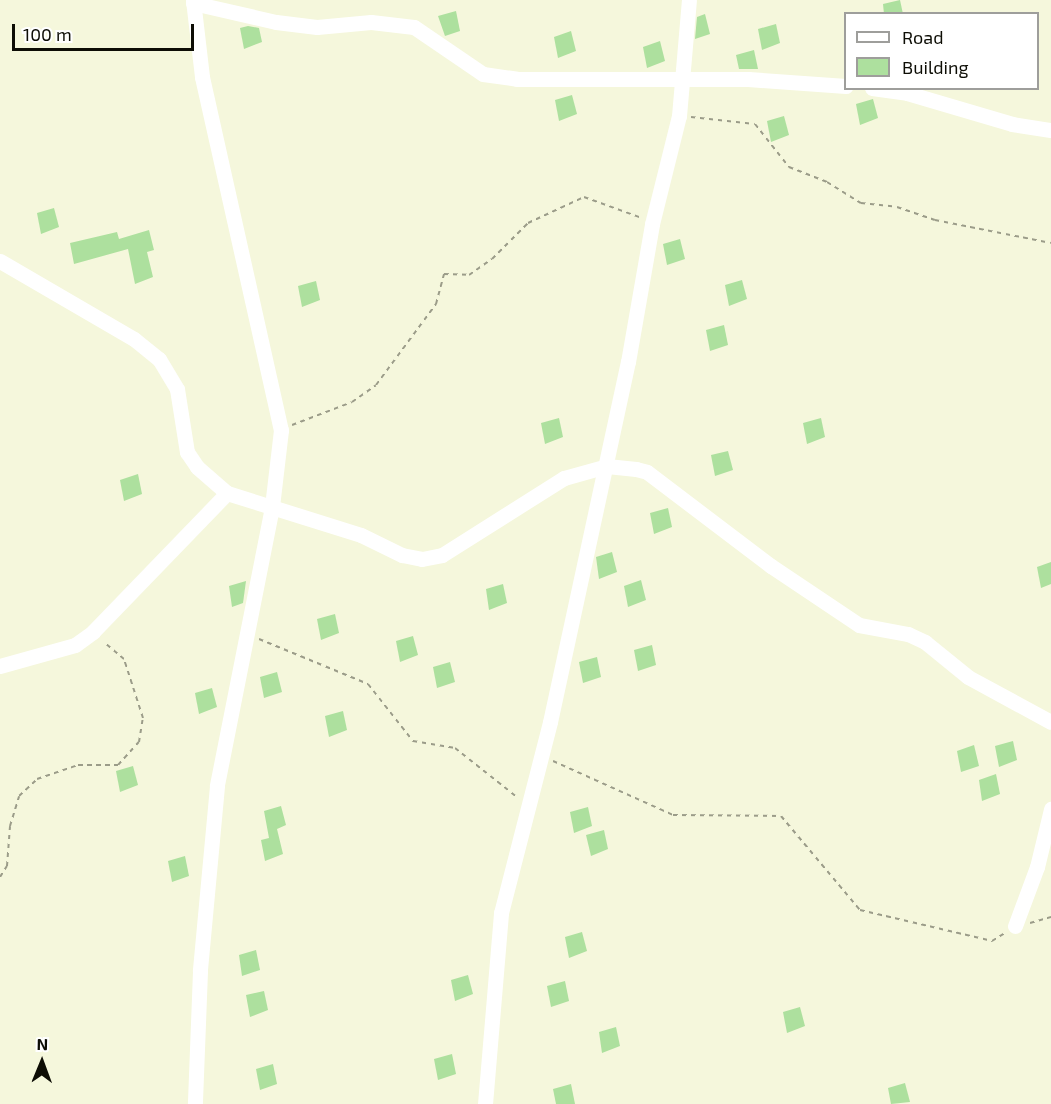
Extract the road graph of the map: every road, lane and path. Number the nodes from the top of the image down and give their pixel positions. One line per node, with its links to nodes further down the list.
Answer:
1 (689, 0): 3 (street)
2 (193, 1): 3 (street); 11 (street)
3 (680, 80): 4 (street); 6 (street)
4 (844, 86)
5 (886, 90): 7 (street)
6 (680, 116): 8 (street); 9 (path)
7 (1051, 130)
8 (652, 225): 11 (path); 12 (street)
9 (1051, 243)
10 (0, 261): 13 (street)
11 (281, 430): 14 (street)
12 (607, 466): 14 (street); 18 (street); 19 (street)
13 (227, 493): 14 (street); 15 (street)
14 (272, 507): 16 (street)
15 (93, 633): 17 (street); 22 (path)
16 (247, 634): 20 (path); 25 (street)
17 (0, 666)
18 (1051, 722)
19 (540, 755): 20 (street); 24 (path)
20 (528, 805): 26 (street)
21 (1051, 809): 24 (street)
22 (0, 877)
23 (1051, 917): 24 (path)
24 (1015, 927)
25 (195, 1104)
26 (485, 1104)

